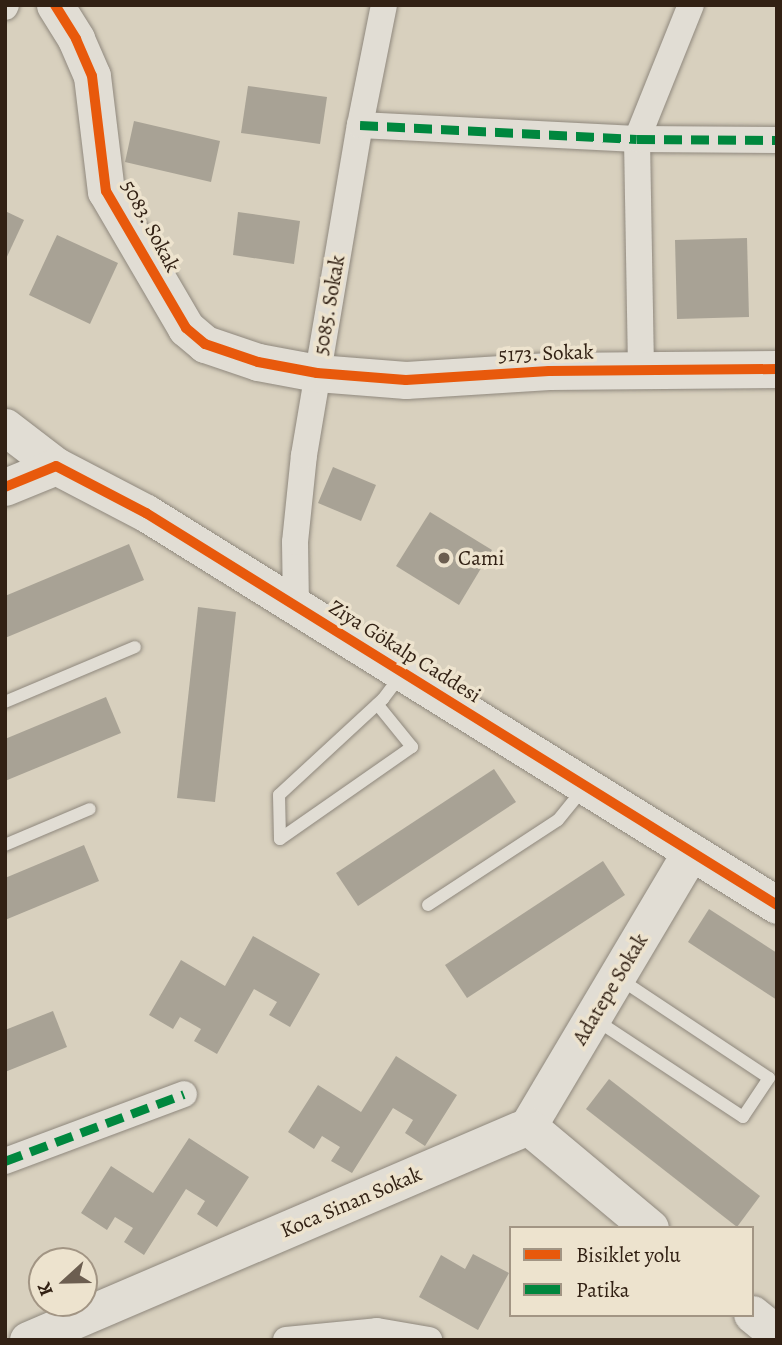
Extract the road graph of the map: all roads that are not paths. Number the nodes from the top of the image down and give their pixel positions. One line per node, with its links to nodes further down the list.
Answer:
1 (55, 5): 9 (street, 5083. Sokak)
2 (384, 5): 4 (street, 5085. Sokak)
3 (691, 5): 5 (street)
4 (360, 125): 5 (street); 9 (street, 5085. Sokak)
5 (637, 139): 6 (street); 7 (street)
6 (777, 140)
7 (641, 369): 8 (street, 5173. Sokak); 9 (street, 5173. Sokak)
8 (777, 369)
9 (317, 373): 13 (street, 5085. Sokak)
10 (5, 427): 11 (street, Ziya Gökalp Caddesi)
11 (56, 466): 12 (street); 13 (street, Ziya Gökalp Caddesi)
12 (5, 487)
13 (296, 606): 15 (street, Ziya Gökalp Caddesi)
14 (135, 647): 16 (lane)
15 (402, 674): 17 (lane); 18 (street, Ziya Gökalp Caddesi)
16 (5, 702)
17 (377, 705): 17 (lane)
18 (584, 785): 21 (street, Ziya Gökalp Caddesi); 22 (lane)
19 (90, 809): 20 (lane)
20 (5, 845)
21 (691, 852): 23 (street, Ziya Gökalp Caddesi); 24 (street, Adatepe Sokak)
22 (428, 905)
23 (777, 905)
24 (617, 977): 25 (street, Adatepe Sokak); 25 (lane)
25 (593, 1018): 27 (street, Adatepe Sokak)
26 (184, 1094): 28 (street)
27 (528, 1126): 29 (street); 32 (street, Koca Sinan Sokak)
28 (5, 1161)
29 (648, 1226)
30 (754, 1316): 31 (street)
31 (777, 1334)
32 (28, 1340)
33 (286, 1340): 34 (street)
34 (429, 1340)

